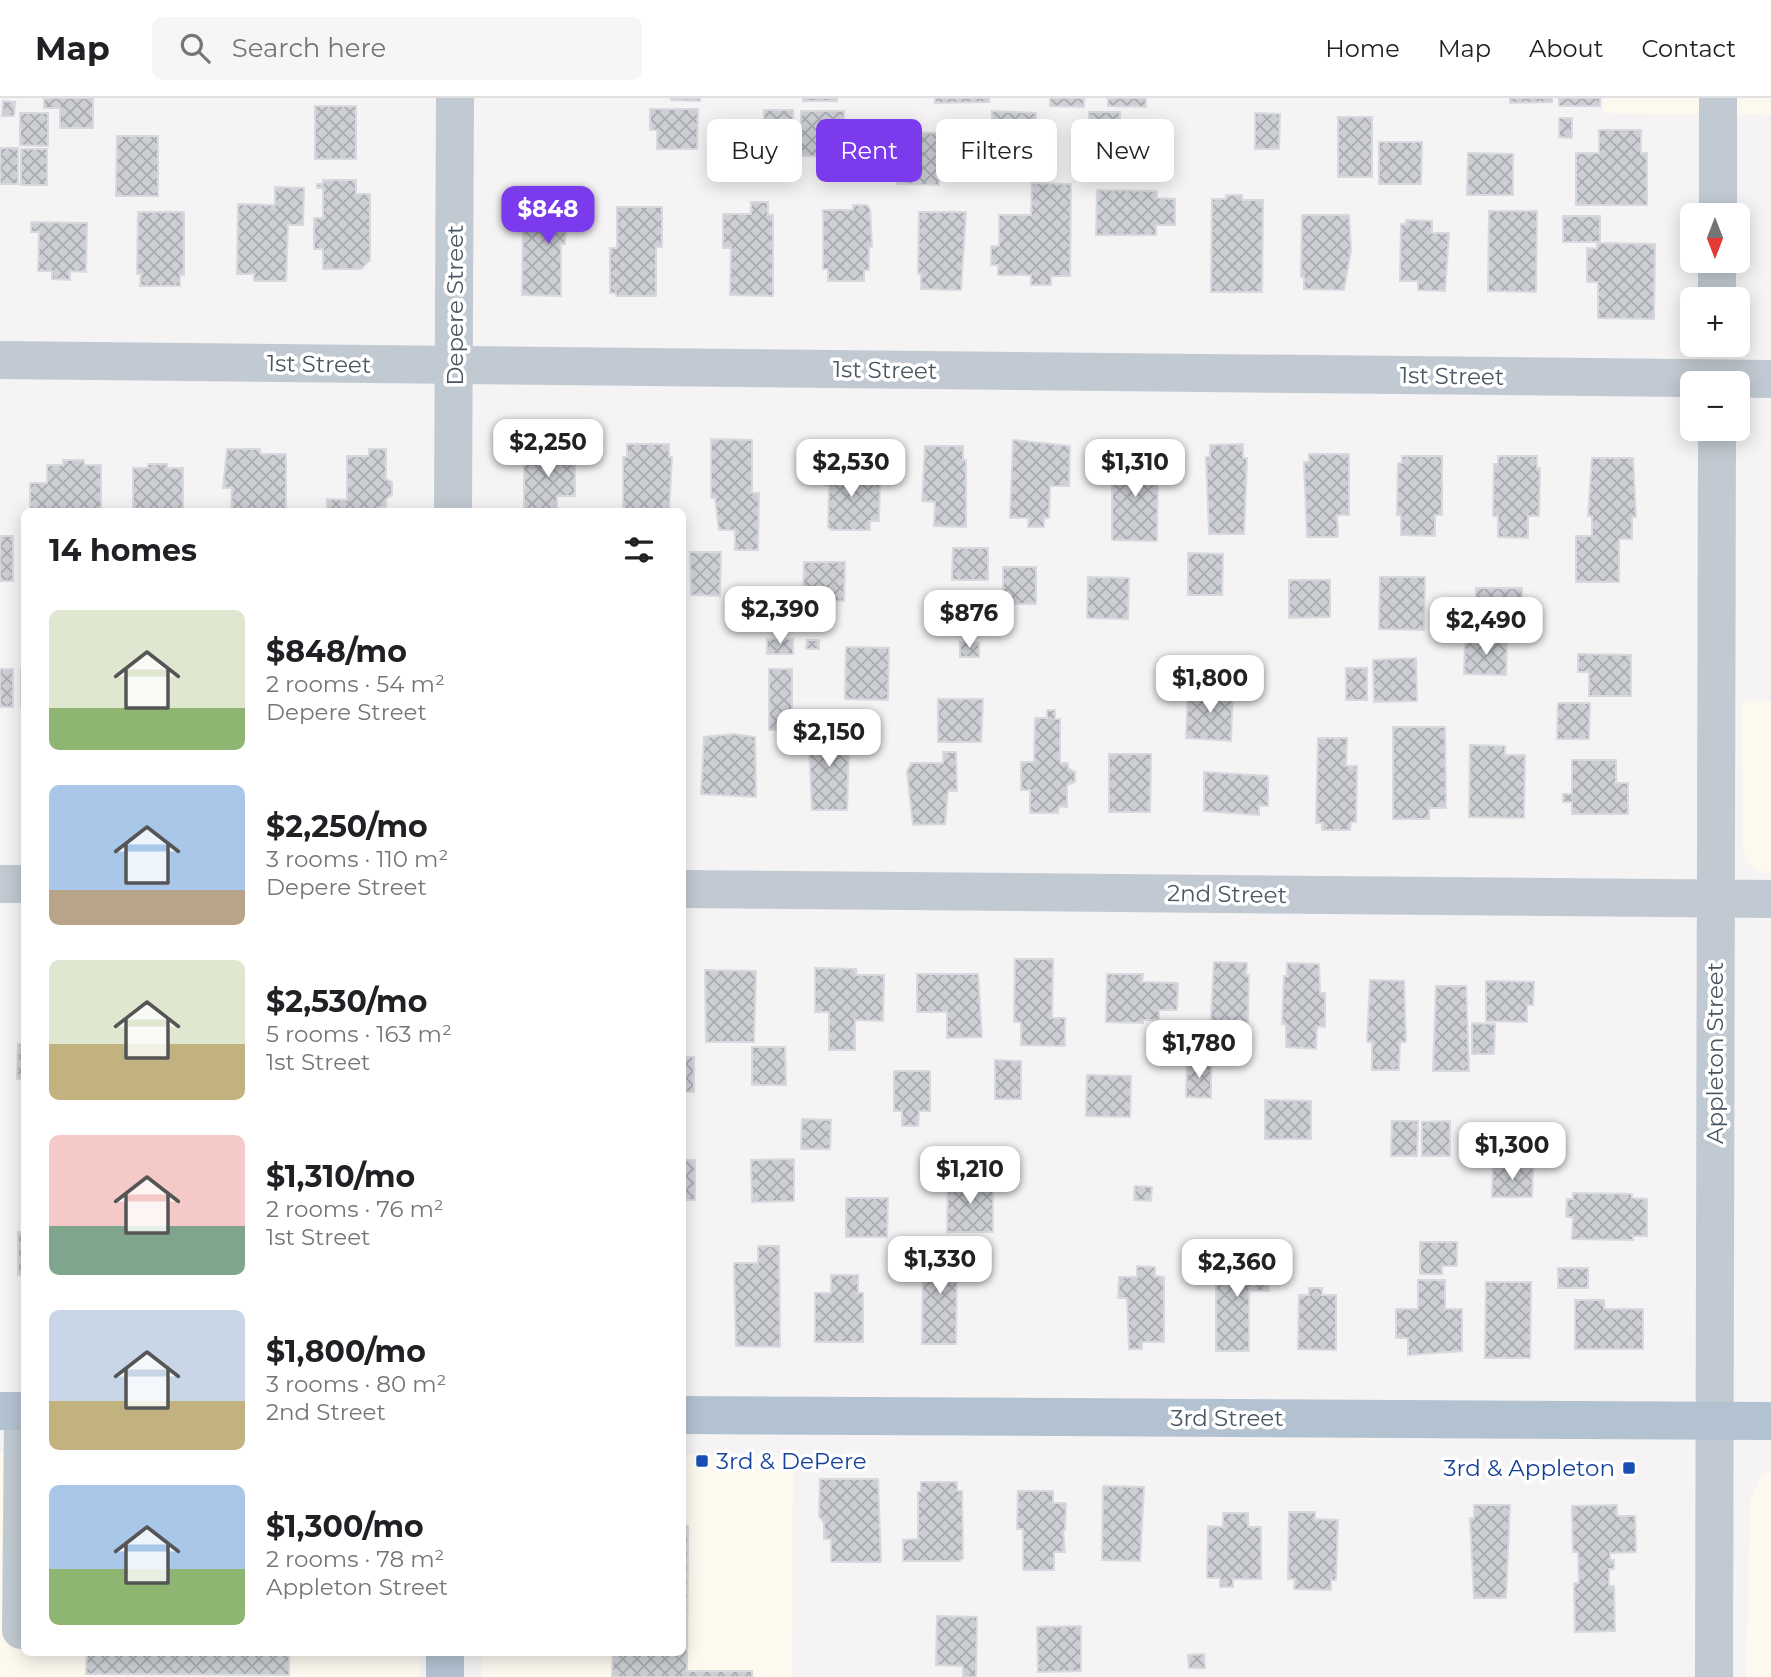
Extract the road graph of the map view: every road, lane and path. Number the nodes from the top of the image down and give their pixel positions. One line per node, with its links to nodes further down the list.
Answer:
1 (454, 98): 5 (street, Depere Street)
2 (1718, 98): 3 (street)
3 (1718, 203)
4 (0, 360): 5 (street, 1st Street)
5 (456, 365): 6 (street, 1st Street); 9 (street, Depere Street)
6 (1717, 369): 7 (street, 1st Street)
7 (1771, 379)
8 (1717, 441): 13 (street, Appleton Street)
9 (453, 508)
10 (0, 884): 11 (street)
11 (21, 884)
12 (686, 889): 13 (street, 2nd Street)
13 (1716, 898): 14 (street, 2nd Street); 17 (street, Appleton Street)
14 (1771, 898)
15 (16, 1411): 19 (street)
16 (686, 1415): 17 (main road, 3rd Street)
17 (1714, 1420): 18 (main road, 3rd Street); 22 (street, Appleton Street)
18 (1771, 1421)
19 (21, 1457)
20 (446, 1656): 21 (main road)
21 (446, 1677)
22 (1714, 1677)

